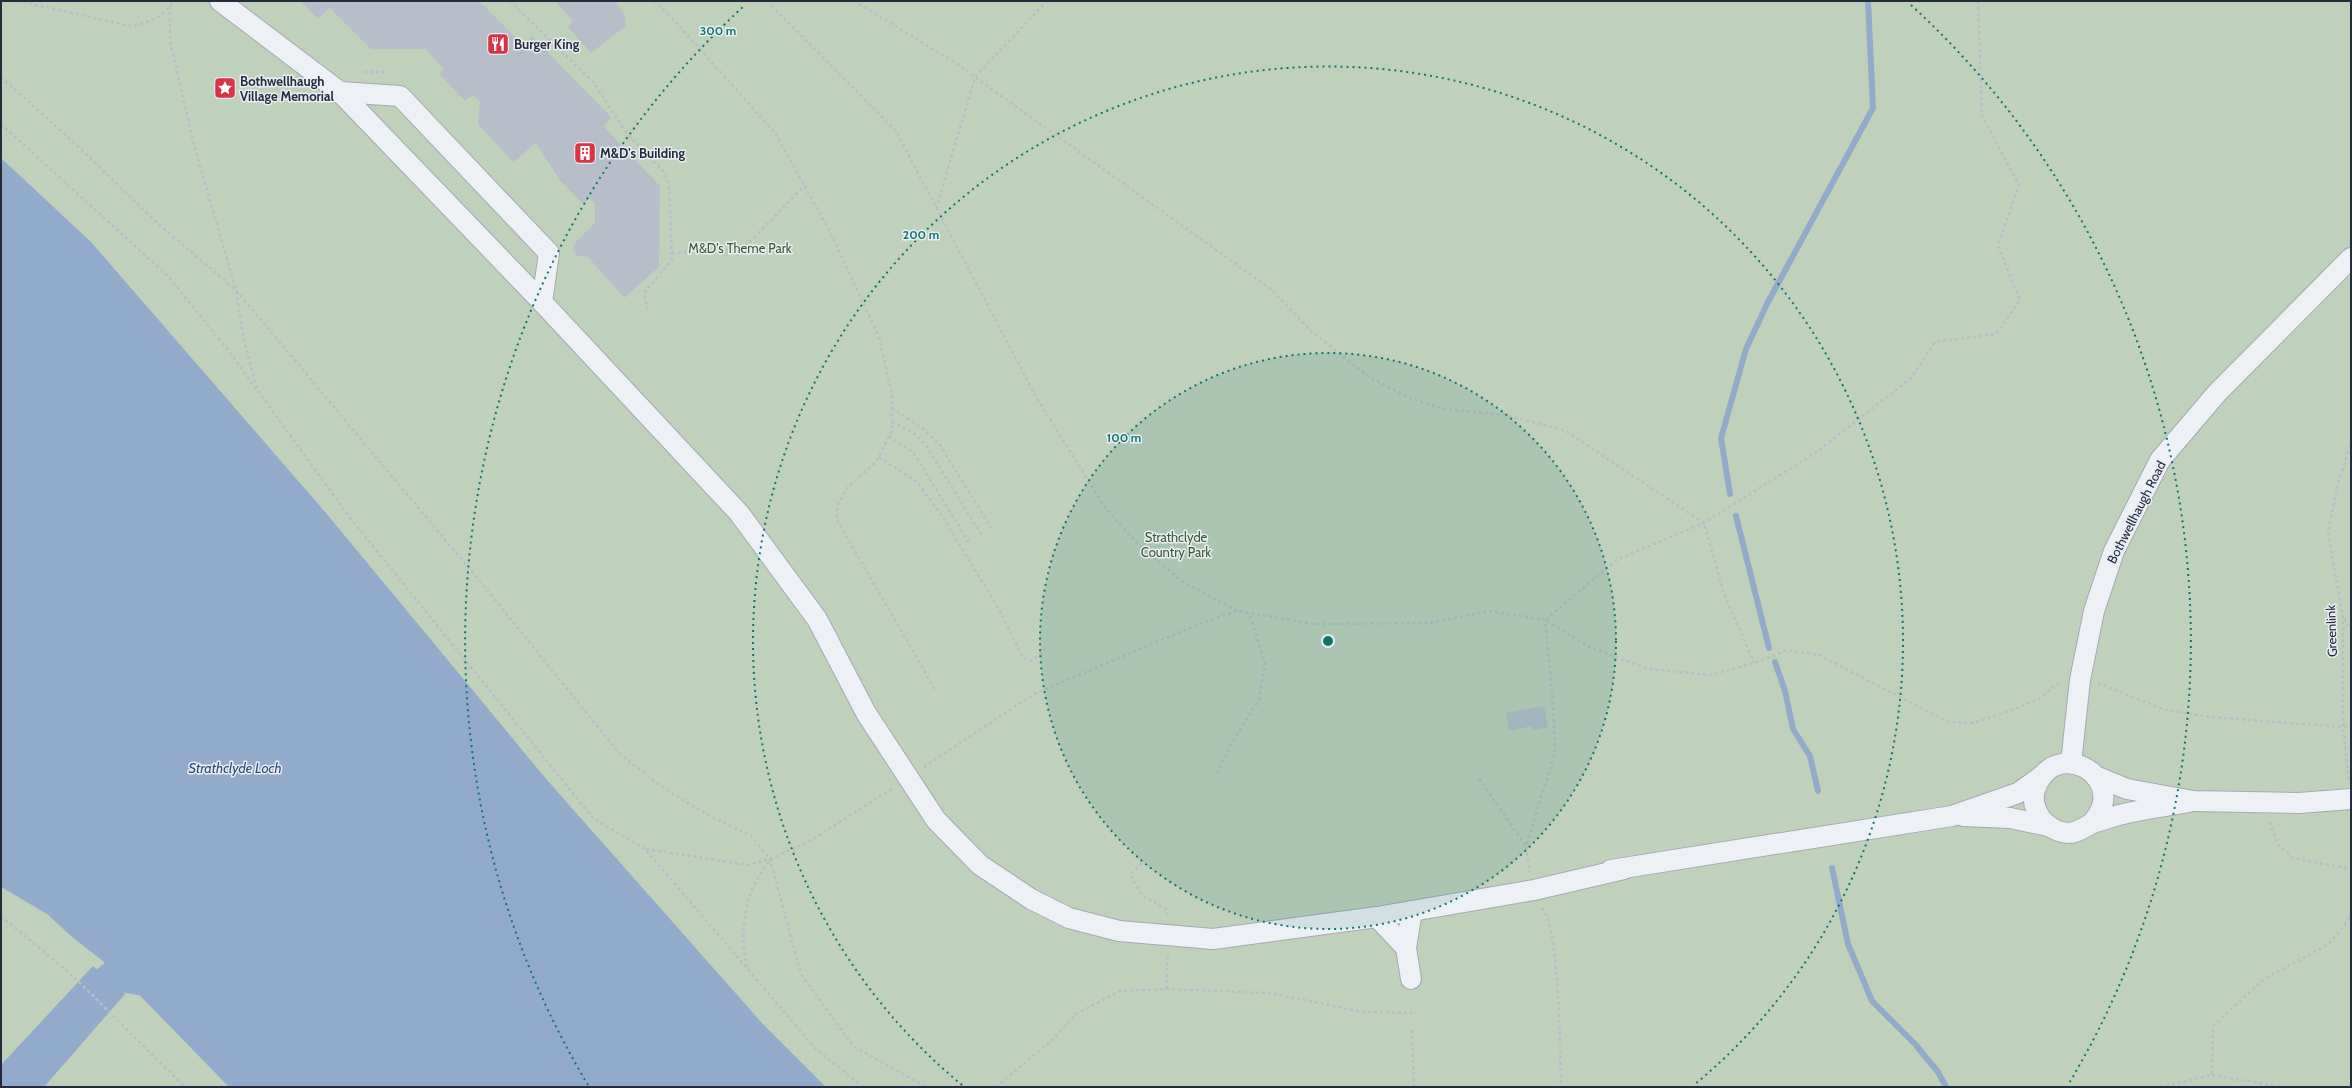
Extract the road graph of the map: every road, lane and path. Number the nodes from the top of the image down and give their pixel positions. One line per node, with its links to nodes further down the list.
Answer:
1 (17, 1): 10 (path)
2 (173, 1): 10 (path)
3 (220, 1): 14 (street)
4 (510, 1): 19 (path)
5 (654, 1): 17 (path)
6 (767, 1): 18 (path)
7 (854, 1): 13 (path)
8 (1047, 1): 13 (path)
9 (1978, 1): 30 (path)
10 (170, 6): 21 (path)
11 (357, 72): 15 (path)
12 (1, 77): 21 (path)
13 (975, 77): 18 (path); 30 (path)
14 (340, 92): 15 (street); 22 (street)
15 (400, 96): 22 (street)
16 (1, 124): 24 (path)
17 (804, 186): 19 (path); 25 (path)
18 (936, 209): 34 (path)
19 (672, 253): 23 (path)
20 (2351, 258): 41 (street, Bothwellhaugh Road)
21 (236, 290): 24 (path); 59 (path)
22 (542, 302): 49 (street)
23 (648, 311)
24 (258, 390): 58 (path)
25 (892, 408): 26 (path); 31 (path)
26 (892, 422): 27 (path); 32 (path)
27 (889, 436): 29 (path); 33 (path)
28 (2351, 443): 36 (path, Greenlink)
29 (879, 457): 39 (path); 42 (path)
30 (1704, 523): 37 (path); 40 (path)
31 (993, 531)
32 (983, 537)
33 (970, 544)
34 (1237, 611): 35 (path); 49 (path)
35 (1250, 613): 37 (path); 46 (path)
36 (2344, 618): 38 (path); 44 (path, Greenlink)
37 (1545, 620): 40 (path); 57 (path)
38 (2351, 627)
39 (1045, 648)
40 (1754, 663): 41 (path)
41 (2080, 680): 44 (path); 45 (street, Bothwellhaugh Road)
42 (936, 691)
43 (2351, 724): 44 (path)
44 (2343, 727): 51 (path, Greenlink)
45 (2071, 763): 47 (street); 48 (street)
46 (1217, 773)
47 (2043, 775): 54 (street); 56 (street)
48 (2095, 776): 52 (street); 55 (street)
49 (908, 778): 59 (path); 69 (street)
50 (1479, 779): 57 (path)
51 (2350, 790): 53 (street)
52 (2193, 801): 53 (street); 55 (street)
53 (2269, 803): 62 (path)
54 (1952, 816): 56 (street); 61 (street)
55 (2092, 823): 56 (street)
56 (2048, 826)
57 (1526, 847): 63 (path)
58 (645, 849): 59 (path); 71 (path)
59 (770, 859): 71 (path); 79 (path)
60 (1142, 863): 69 (path)
61 (1624, 869): 65 (street); 69 (street)
62 (2351, 869)
63 (1530, 873)
64 (1541, 907): 82 (path)
65 (1412, 911): 67 (street); 70 (street)
66 (1, 916): 77 (path)
67 (1377, 917): 69 (street); 70 (street)
68 (2351, 917): 76 (path)
69 (1170, 936): 73 (path)
70 (1406, 948): 72 (street)
71 (747, 969): 78 (path)
72 (1411, 979)
73 (1166, 989): 74 (path); 80 (path)
74 (1412, 1013)
75 (1412, 1030): 81 (path)
76 (2212, 1074): 83 (path); 84 (path)
77 (185, 1087)
78 (863, 1087)
79 (926, 1087)
80 (996, 1087)
81 (1414, 1087)
82 (1561, 1087)
83 (2160, 1087)
84 (2283, 1087)

